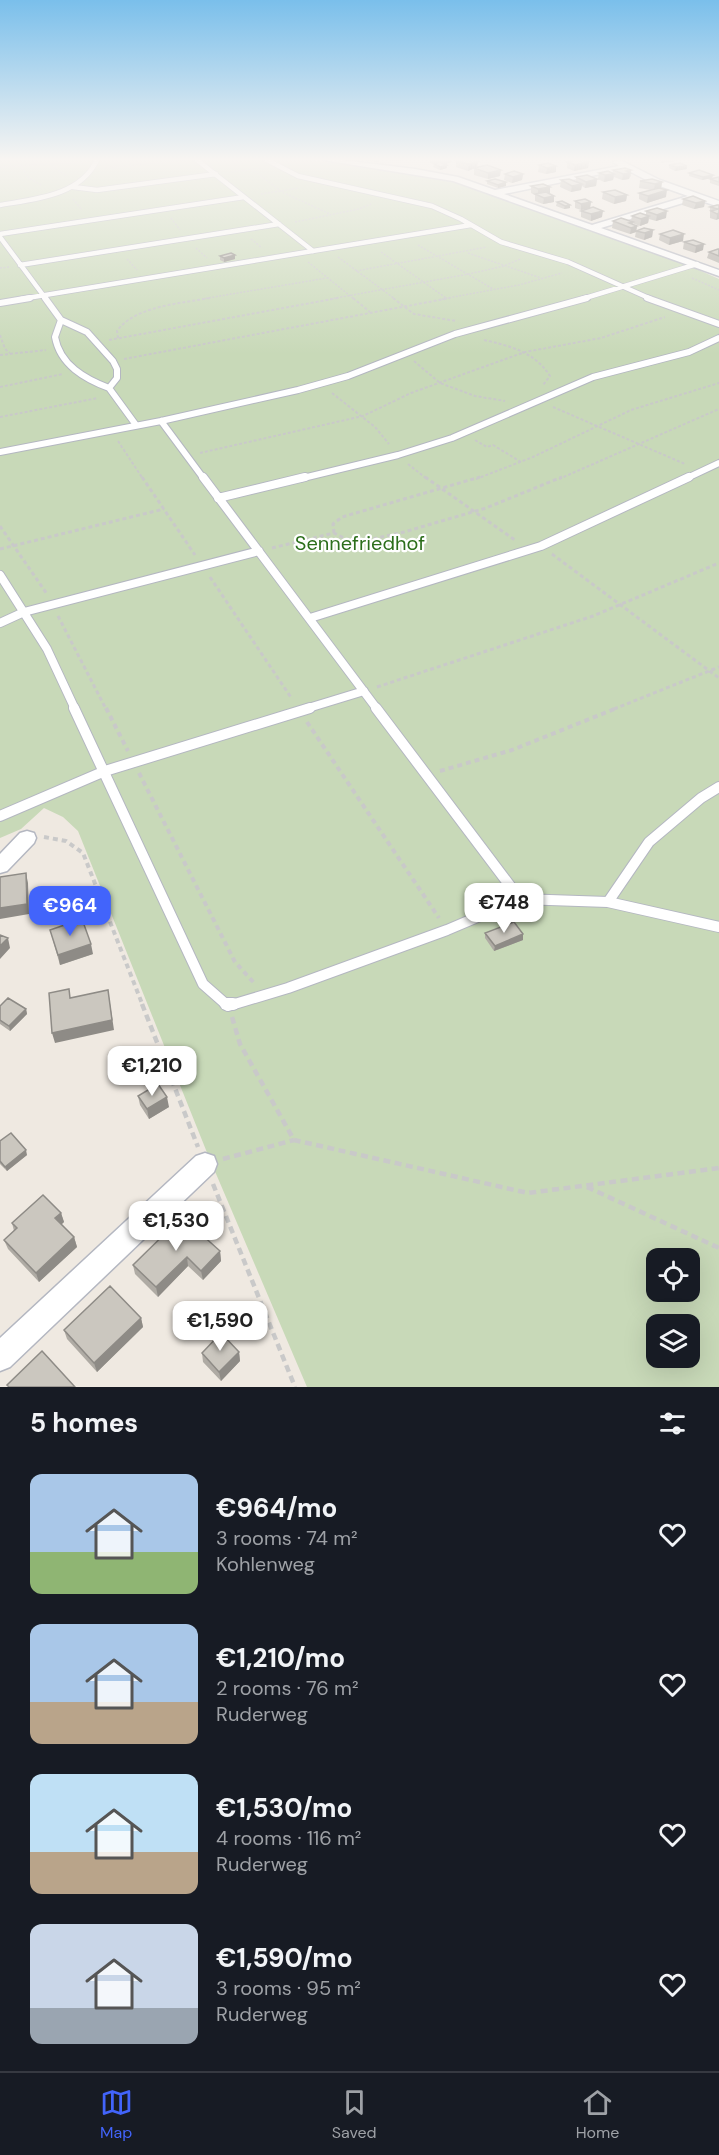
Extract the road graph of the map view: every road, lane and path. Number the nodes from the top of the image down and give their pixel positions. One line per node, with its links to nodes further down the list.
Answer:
1 (69, 225): 10 (lane)
2 (176, 225): 12 (path)
3 (274, 225): 9 (lane)
4 (280, 225): 17 (lane)
5 (471, 225): 11 (lane); 14 (lane)
6 (582, 225): 8 (street)
7 (602, 225): 8 (street)
8 (591, 228): 24 (street)
9 (241, 230): 12 (lane); 22 (path)
10 (0, 236): 25 (lane)
11 (403, 236): 13 (lane); 21 (path)
12 (187, 239): 16 (lane); 27 (path)
13 (368, 242): 15 (lane); 23 (path)
14 (501, 242): 18 (path); 19 (lane)
15 (326, 249): 17 (lane); 29 (path)
16 (118, 250): 25 (lane); 34 (path)
17 (312, 251): 20 (lane)
18 (466, 252): 21 (path); 26 (path)
19 (535, 252): 26 (path); 28 (lane)
20 (297, 254): 22 (lane); 33 (path)
21 (438, 257): 23 (path); 32 (path)
22 (273, 258): 27 (lane)
23 (399, 264): 29 (path); 36 (path)
24 (697, 264): 30 (lane); 31 (street)
25 (20, 265): 42 (lane)
26 (504, 266): 32 (path); 35 (path)
27 (217, 267): 34 (lane)
28 (579, 267): 35 (path); 37 (lane)
29 (356, 271): 38 (path)
30 (673, 272): 37 (lane); 40 (path)
31 (719, 273)
32 (469, 274): 36 (path); 39 (path)
33 (327, 278): 41 (path); 53 (path)
34 (146, 279): 42 (lane)
35 (543, 279): 39 (path)
36 (424, 282): 38 (path); 43 (path)
37 (621, 288): 46 (lane); 50 (lane)
38 (380, 289): 41 (path); 45 (path)
39 (494, 290): 43 (path)
40 (719, 290)
41 (349, 295): 47 (path); 53 (path)
42 (44, 296): 44 (lane); 48 (lane)
43 (446, 298): 45 (path)
44 (0, 303)
45 (402, 306): 47 (path); 50 (path)
46 (680, 311): 49 (lane); 58 (path)
47 (370, 312): 61 (path)
48 (61, 320): 55 (lane); 56 (lane)
49 (719, 324)
50 (484, 325): 52 (lane)
51 (0, 334): 59 (path)
52 (455, 334): 57 (lane); 58 (path)
53 (118, 338): 55 (path)
54 (719, 338): 70 (lane)
55 (98, 342): 61 (lane)
56 (58, 348): 59 (path); 62 (lane)
57 (404, 352): 63 (path); 65 (lane)
58 (525, 352): 63 (path); 69 (path)
59 (10, 354): 60 (path)
60 (0, 355)
61 (113, 361): 67 (lane)
62 (75, 372): 66 (path); 67 (lane)
63 (440, 383): 69 (path); 72 (path)
64 (719, 383): 76 (path)
65 (319, 384): 72 (path); 74 (lane)
66 (0, 387)
67 (109, 388): 68 (lane)
68 (114, 394): 73 (path); 75 (lane)
69 (527, 396): 70 (path)
70 (539, 401): 76 (path); 78 (lane)
71 (719, 409): 79 (path)
72 (363, 416): 81 (path); 82 (path)
73 (0, 417)
74 (161, 421): 75 (lane); 82 (lane)
75 (136, 425): 77 (lane)
76 (598, 427): 79 (path); 83 (path)
77 (111, 430): 80 (lane); 88 (path)
78 (463, 433): 81 (lane); 83 (path)
79 (635, 443): 85 (path); 89 (path)
80 (0, 452)
81 (398, 455): 86 (path); 87 (lane)
82 (187, 456): 87 (lane)
83 (521, 462): 86 (path)
84 (719, 463): 85 (lane)
85 (700, 471): 91 (lane)
86 (441, 490): 89 (path); 90 (path)
87 (218, 498): 94 (lane)
88 (164, 509): 92 (path); 96 (path)
89 (474, 512): 90 (path); 93 (path)
90 (334, 533): 94 (path)
91 (541, 546): 93 (lane); 98 (path)
92 (0, 549)
93 (529, 550): 100 (lane)
94 (259, 551): 96 (lane); 100 (lane)
95 (719, 563): 98 (path)
96 (203, 566): 99 (lane); 106 (path)
97 (0, 575): 99 (lane)
98 (619, 606): 103 (path); 105 (path)
99 (24, 612): 101 (lane); 107 (lane)
100 (310, 618): 105 (lane)
101 (0, 623)
102 (719, 667): 103 (path)
103 (708, 672): 104 (path); 108 (path)
104 (719, 678)
105 (364, 691): 106 (lane); 108 (lane)
106 (299, 711): 107 (lane); 116 (path)
107 (105, 771): 110 (lane); 117 (lane)
108 (427, 775): 113 (lane)
109 (719, 787): 114 (lane)
110 (0, 816)
111 (27, 838): 112 (street); 119 (path)
112 (0, 866)
113 (520, 899): 114 (lane); 116 (lane)
114 (608, 902): 115 (lane)
115 (719, 927)
116 (447, 930): 117 (lane)
117 (228, 1006): 118 (path)
118 (294, 1140): 119 (path); 121 (path)
119 (205, 1164): 123 (street); 124 (path)
120 (719, 1168): 121 (path)
121 (585, 1186): 122 (path)
122 (719, 1248)
123 (0, 1357)
124 (295, 1387)

